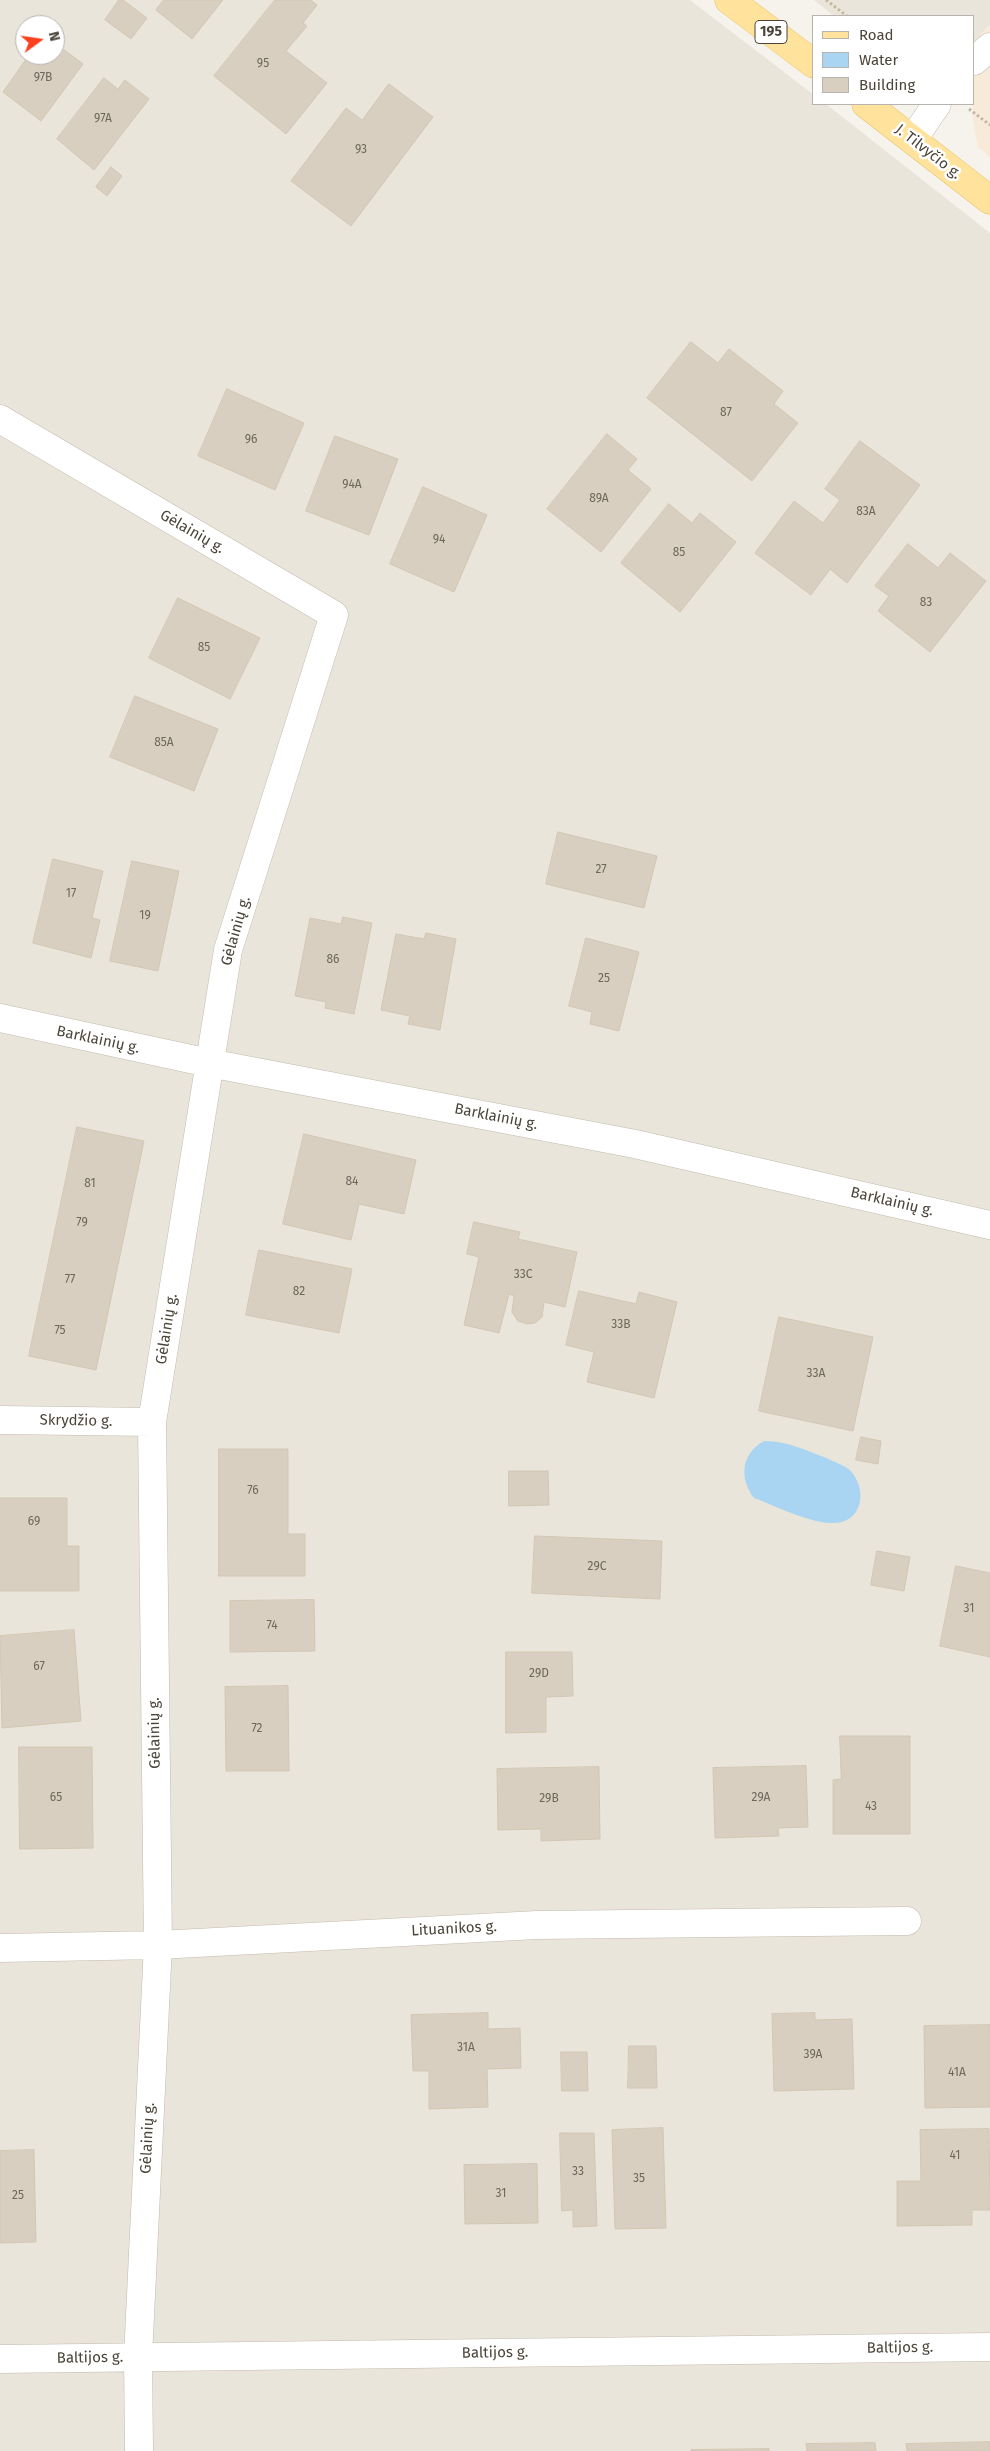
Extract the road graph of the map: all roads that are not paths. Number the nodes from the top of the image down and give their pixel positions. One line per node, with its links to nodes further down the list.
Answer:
1 (728, 0): 4 (main road, 195)
2 (990, 47): 3 (street)
3 (975, 60)
4 (812, 63)
5 (867, 105): 7 (main road, J. Tilvyčio g.)
6 (936, 105): 7 (street)
7 (912, 139): 8 (main road, J. Tilvyčio g.)
8 (990, 200)
9 (0, 419): 11 (street, Gėlainių g.)
10 (0, 1018): 11 (street, Barklainių g.)
11 (209, 1064): 12 (street, Barklainių g.); 14 (street, Gėlainių g.)
12 (990, 1225)
13 (0, 1420): 14 (street, Skrydžio g.)
14 (152, 1422): 16 (street, Gėlainių g.)
15 (908, 1921): 16 (street, Lituanikos g.)
16 (158, 1945): 17 (street, Lituanikos g.); 19 (street, Gėlainių g.)
17 (0, 1948)
18 (990, 2347): 19 (street, Baltijos g.)
19 (138, 2357): 20 (street, Baltijos g.); 21 (street, Gėlainių g.)
20 (0, 2359)
21 (138, 2451)

